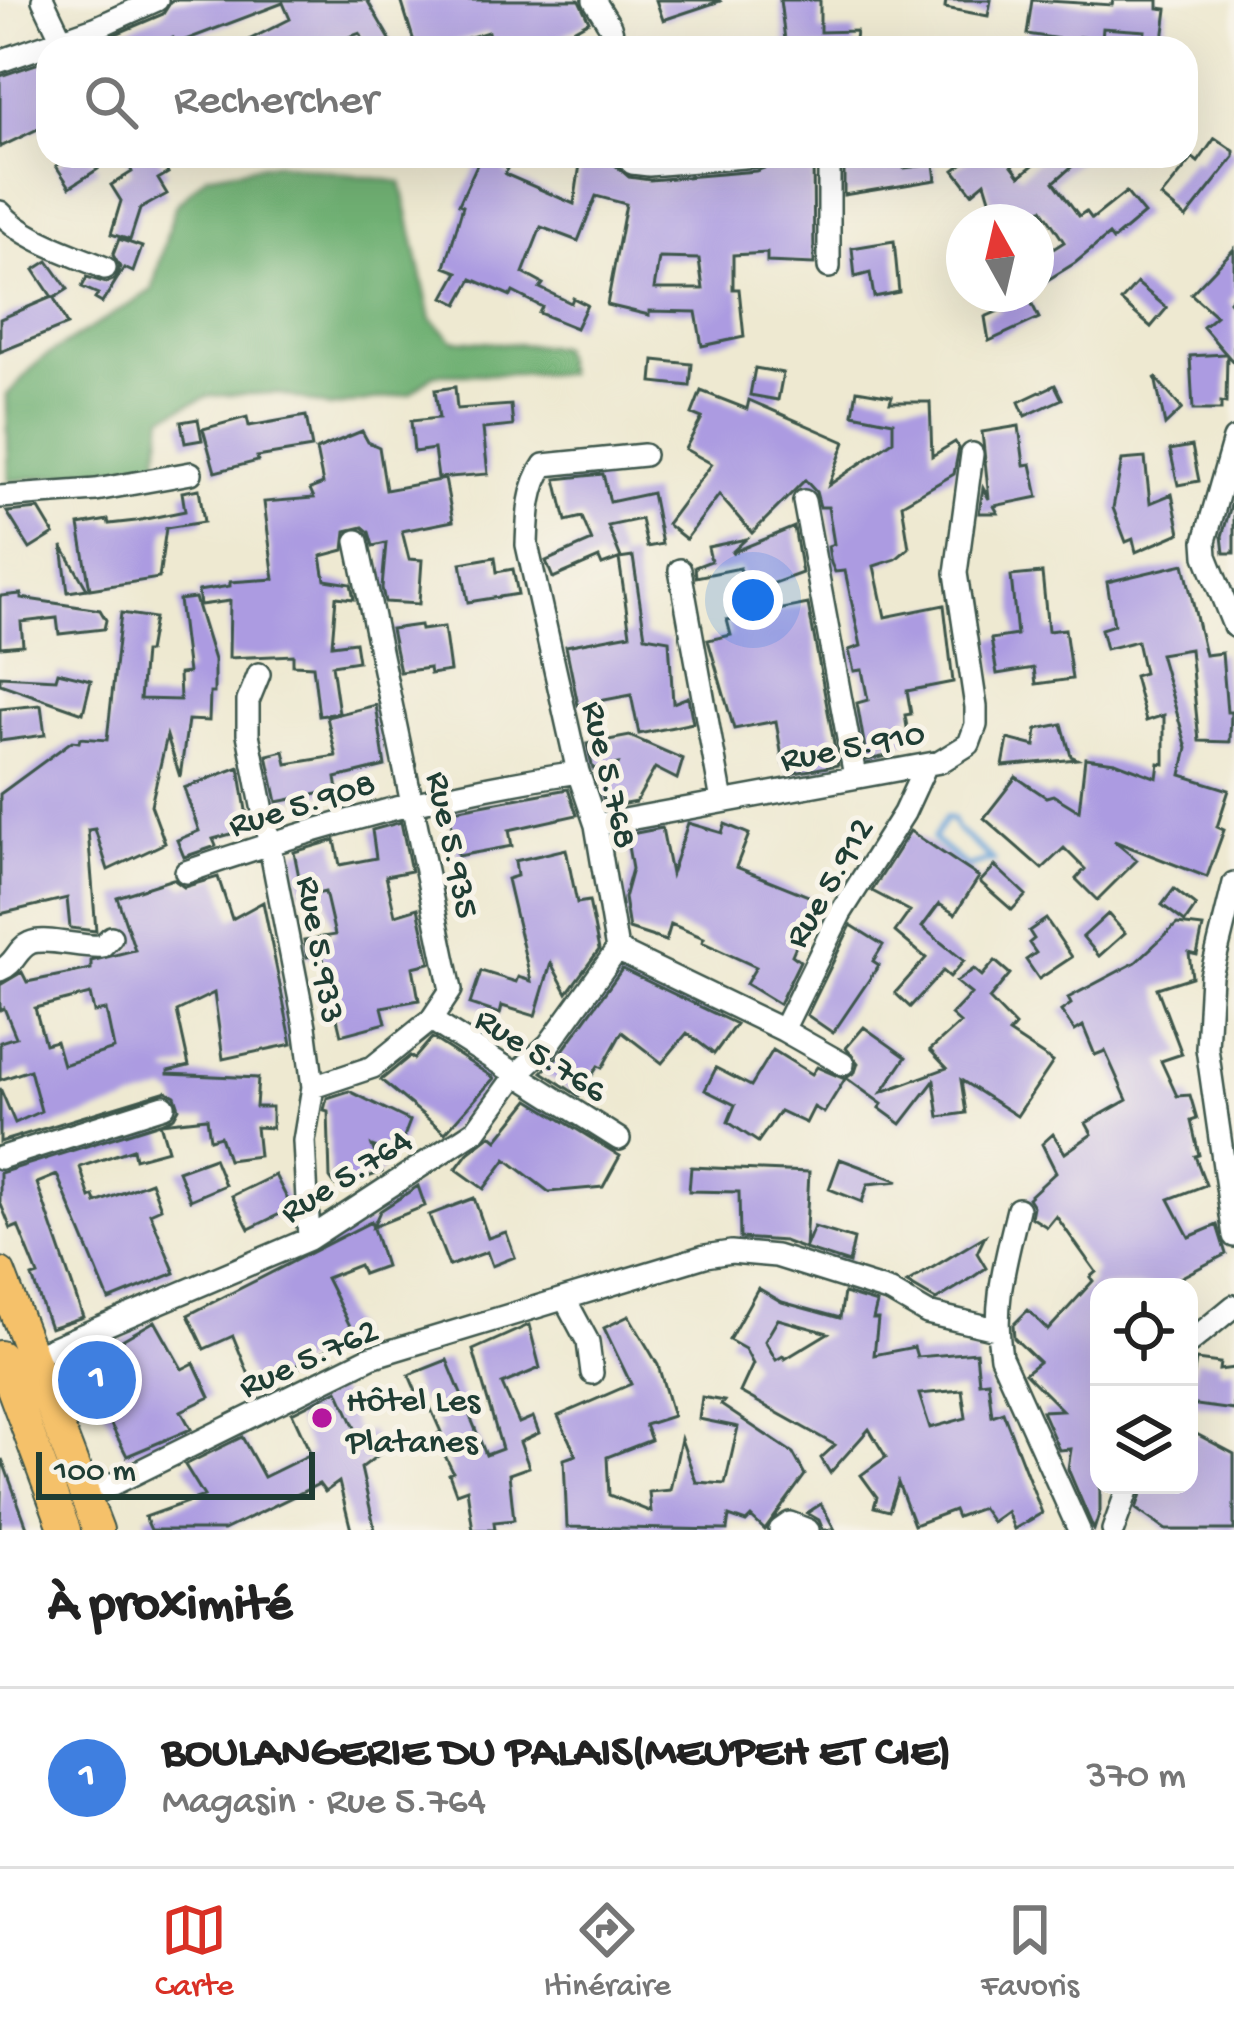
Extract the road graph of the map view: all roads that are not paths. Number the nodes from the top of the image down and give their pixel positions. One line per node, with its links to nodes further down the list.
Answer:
1 (43, 0): 4 (street)
2 (157, 0): 5 (street)
3 (594, 0): 6 (street)
4 (60, 36)
5 (72, 36)
6 (613, 36)
7 (36, 49): 8 (street)
8 (0, 61)
9 (829, 168): 11 (street)
10 (0, 212): 12 (street)
11 (829, 267)
12 (105, 268)
13 (1234, 439): 21 (street)
14 (644, 454): 24 (street, Rue 5.768)
15 (972, 454): 23 (street, Rue 5.910)
16 (191, 472): 17 (street)
17 (0, 497)
18 (803, 501): 25 (street)
19 (357, 541): 26 (street, Rue 5.935)
20 (680, 570): 27 (street)
21 (1234, 626)
22 (259, 674): 29 (street, Rue 5.933)
23 (926, 765): 25 (street, Rue 5.910); 36 (street, Rue 5.912)
24 (578, 772): 26 (street, Rue 5.908); 28 (street, Rue 5.768)
25 (855, 776): 27 (street, Rue 5.910)
26 (414, 801): 29 (street, Rue 5.908); 35 (street, Rue 5.935)
27 (722, 801): 28 (street, Rue 5.910)
28 (596, 825): 33 (street, Rue 5.768)
29 (271, 842): 30 (street, Rue 5.908); 39 (street, Rue 5.933)
30 (186, 872)
31 (1234, 883): 41 (street)
32 (111, 937): 34 (street)
33 (617, 950): 36 (street); 38 (street, Rue 5.764)
34 (0, 970)
35 (430, 1020): 38 (street, Rue 5.766); 39 (street)
36 (783, 1030): 37 (street)
37 (843, 1064)
38 (516, 1075): 42 (street, Rue 5.766); 46 (street, Rue 5.764)
39 (313, 1088): 46 (street, Rue 5.933)
40 (164, 1106): 43 (street)
41 (1224, 1121): 45 (street)
42 (619, 1139)
43 (0, 1158)
44 (1018, 1209): 50 (street)
45 (1234, 1236)
46 (309, 1239): 52 (street, Rue 5.764)
47 (0, 1274): 52 (highway)
48 (566, 1301): 50 (street, Rue 5.762); 53 (street); 55 (street, Rue 5.762)
49 (1234, 1306): 51 (street)
50 (996, 1329): 60 (street)
51 (1198, 1336)
52 (12, 1360): 55 (highway); 56 (highway)
53 (592, 1373)
54 (1126, 1494): 61 (street)
55 (86, 1498): 57 (highway)
56 (64, 1530)
57 (98, 1530)
58 (780, 1530): 59 (street)
59 (808, 1530)
60 (1079, 1530)
61 (1113, 1530)

